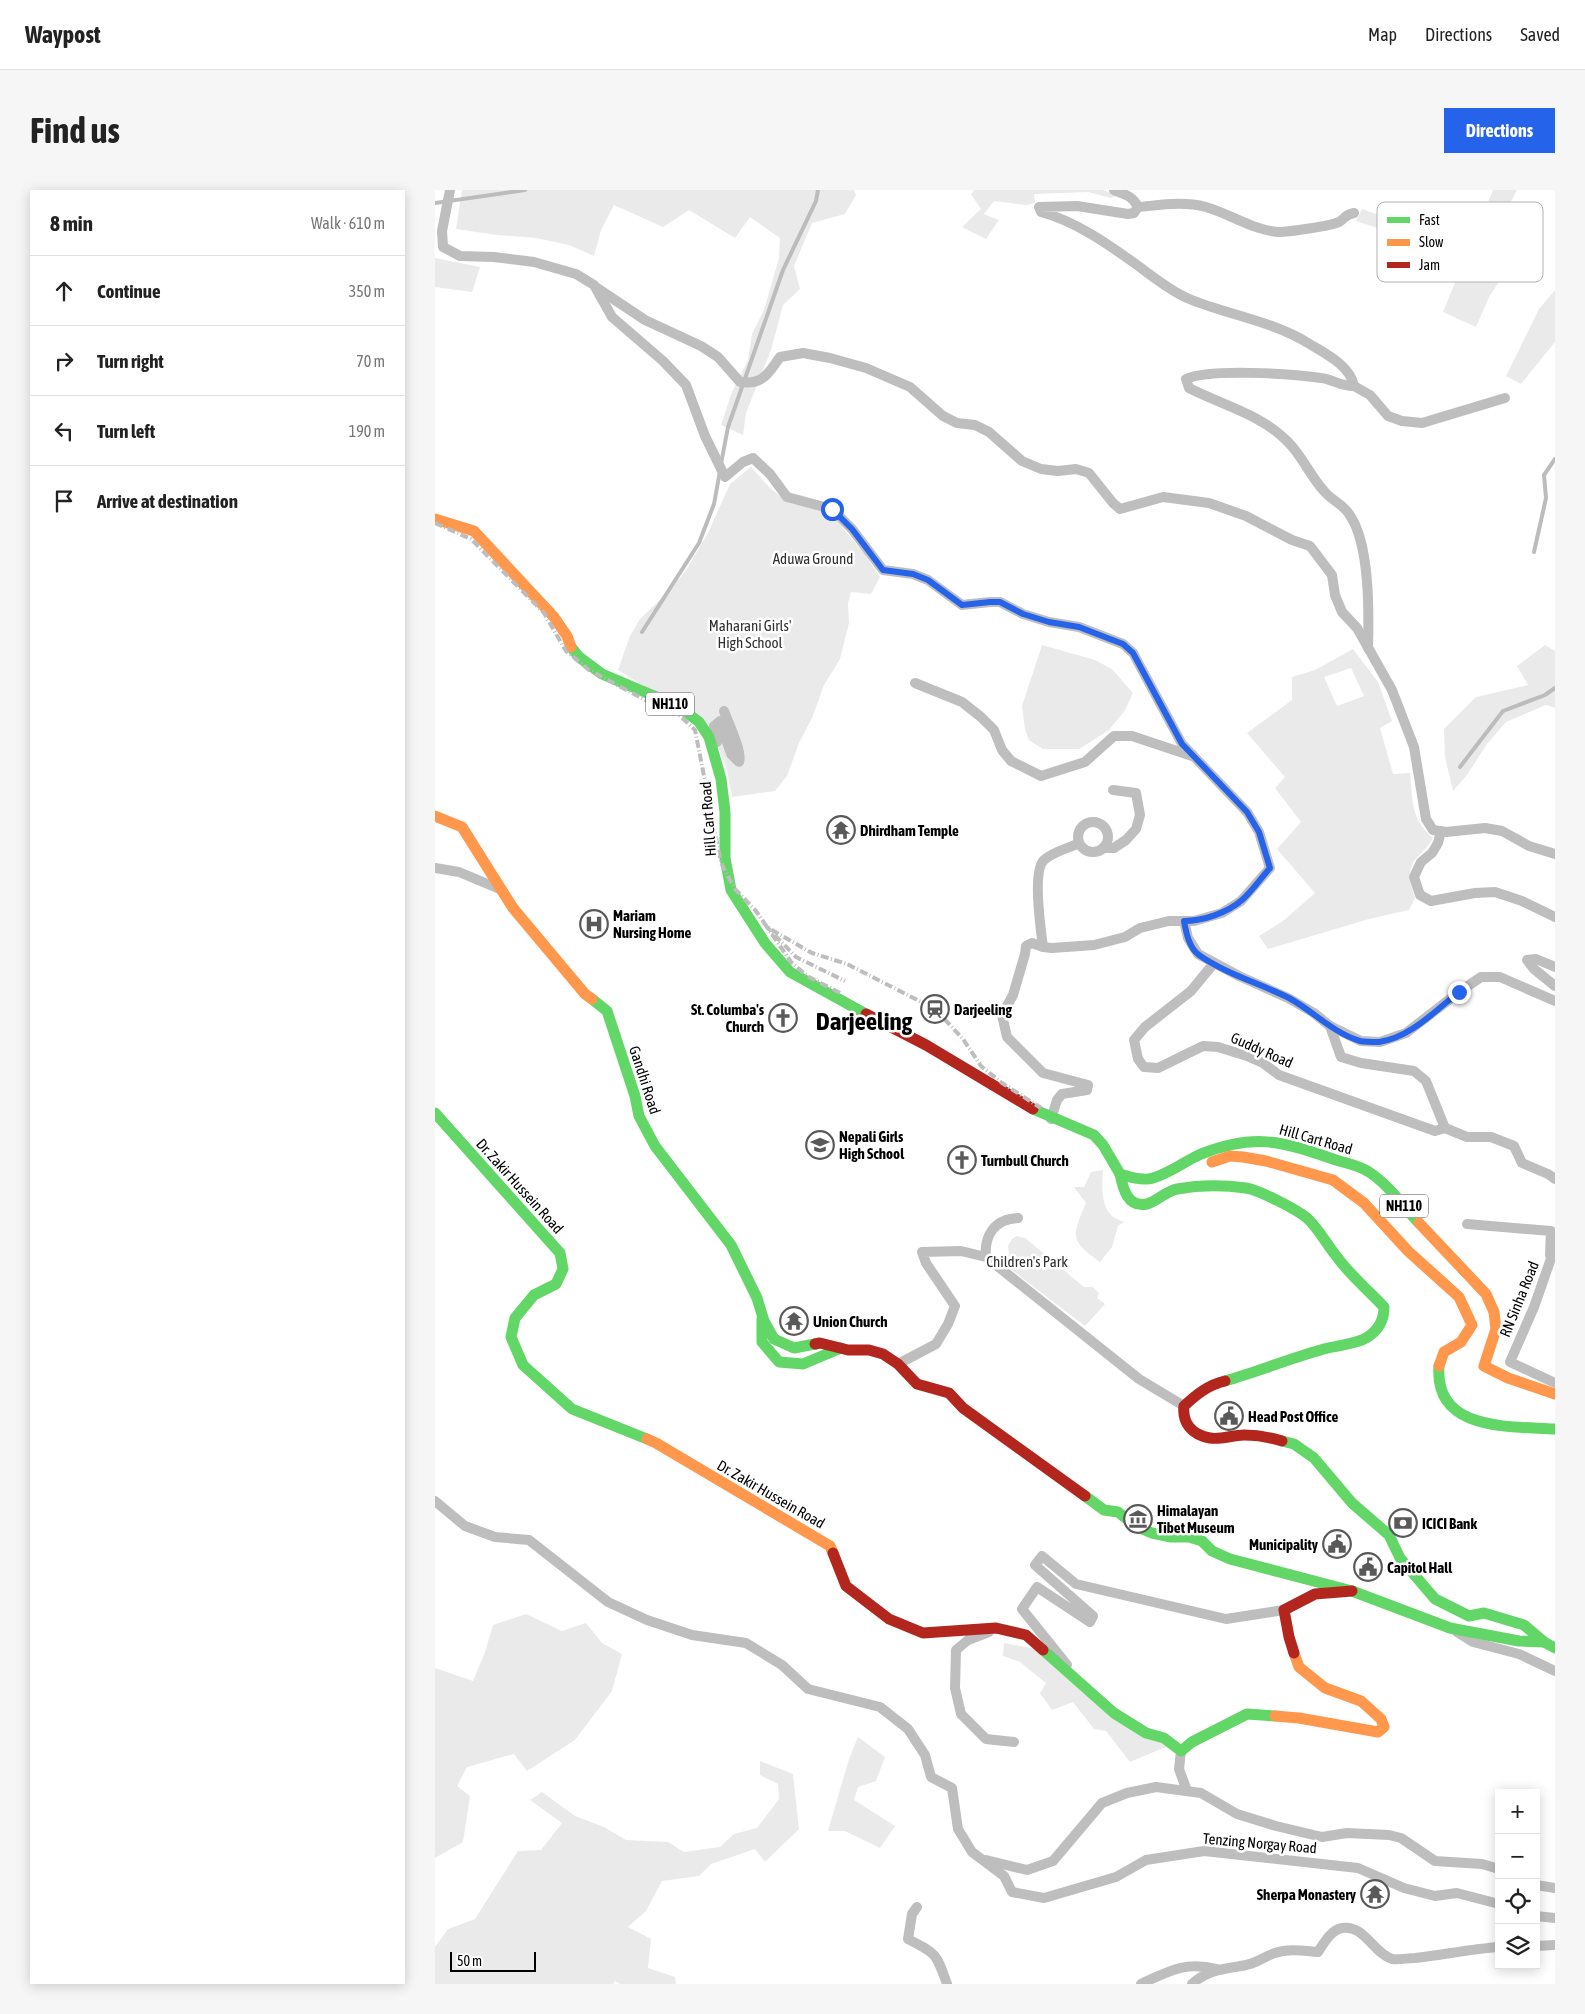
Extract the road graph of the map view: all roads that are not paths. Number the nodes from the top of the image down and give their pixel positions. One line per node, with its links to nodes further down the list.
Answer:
1 (449, 190): 5 (street)
2 (1114, 190): 3 (street)
3 (1138, 207): 4 (street); 6 (street)
4 (1354, 213)
5 (594, 285): 9 (street); 12 (street)
6 (1354, 386): 7 (street); 9 (street)
7 (1505, 398)
8 (435, 519): 14 (main road, Hill Cart Road / NH110)
9 (1368, 648): 16 (street)
10 (915, 683): 12 (street)
11 (724, 711): 14 (street)
12 (1193, 757): 23 (street)
13 (1113, 790): 18 (street)
14 (725, 812): 31 (main road, Hill Cart Road / NH110)
15 (435, 816): 21 (main road, Gandhi Road)
16 (1441, 831): 19 (street); 22 (street)
17 (1079, 843): 18 (street); 18 (street); 24 (street)
18 (1103, 848)
19 (1555, 854)
20 (435, 868): 21 (street)
21 (501, 890): 41 (main road, Gandhi Road)
22 (1555, 918)
23 (1189, 921): 24 (street); 25 (street)
24 (1043, 947): 31 (street)
25 (1214, 963): 29 (street); 32 (street, Guddy Road)
26 (1555, 967): 27 (street)
27 (1555, 986)
28 (1555, 1001): 29 (street)
29 (1330, 1026): 32 (street)
30 (435, 1113): 51 (main road, Dr. Zakir Hussein Road)
31 (1051, 1119): 33 (main road, NH110)
32 (1445, 1128): 35 (street)
33 (1120, 1174): 34 (main road, Hill Cart Road / NH110); 46 (main road)
34 (1159, 1176): 45 (main road, Hill Cart Road / NH110); 47 (main road)
35 (1555, 1179)
36 (1018, 1218): 39 (street)
37 (1467, 1224): 40 (street)
38 (1555, 1247): 40 (street, RN Sinha Road)
39 (986, 1258): 43 (street); 46 (street)
40 (1549, 1266): 44 (street, RN Sinha Road)
41 (762, 1315): 42 (main road, Gandhi Road); 42 (main road)
42 (844, 1349): 43 (main road, Gandhi Road)
43 (897, 1364): 49 (main road, Gandhi Road)
44 (1555, 1383)
45 (1555, 1394)
46 (1184, 1406): 53 (main road)
47 (1555, 1430)
48 (435, 1501): 61 (street, Tenzing Norgay Road)
49 (1352, 1591): 50 (main road); 52 (main road, Gandhi Road)
50 (1284, 1610): 57 (street); 59 (main road)
51 (996, 1628): 57 (main road, Dr. Zakir Hussein Road); 58 (street)
52 (1450, 1628): 53 (main road, Gandhi Road); 56 (street)
53 (1544, 1642): 54 (main road); 55 (street)
54 (1555, 1648)
55 (1555, 1653)
56 (1555, 1671)
57 (1084, 1687): 59 (main road, Dr. Zakir Hussein Road)
58 (1014, 1742)
59 (1181, 1752): 60 (street)
60 (1187, 1791): 61 (street); 62 (street)
61 (980, 1858): 65 (street, Tenzing Norgay Road)
62 (1495, 1868)
63 (1540, 1886): 64 (street)
64 (1555, 1888)
65 (1495, 1903)
66 (917, 1907): 73 (street)
67 (1540, 1916): 68 (street)
68 (1555, 1918)
69 (1555, 1945): 70 (street)
70 (1540, 1946)
71 (1495, 1948): 72 (street)
72 (1217, 1969): 74 (street); 75 (street)
73 (947, 1984)
74 (1141, 1984)
75 (1192, 1984)

